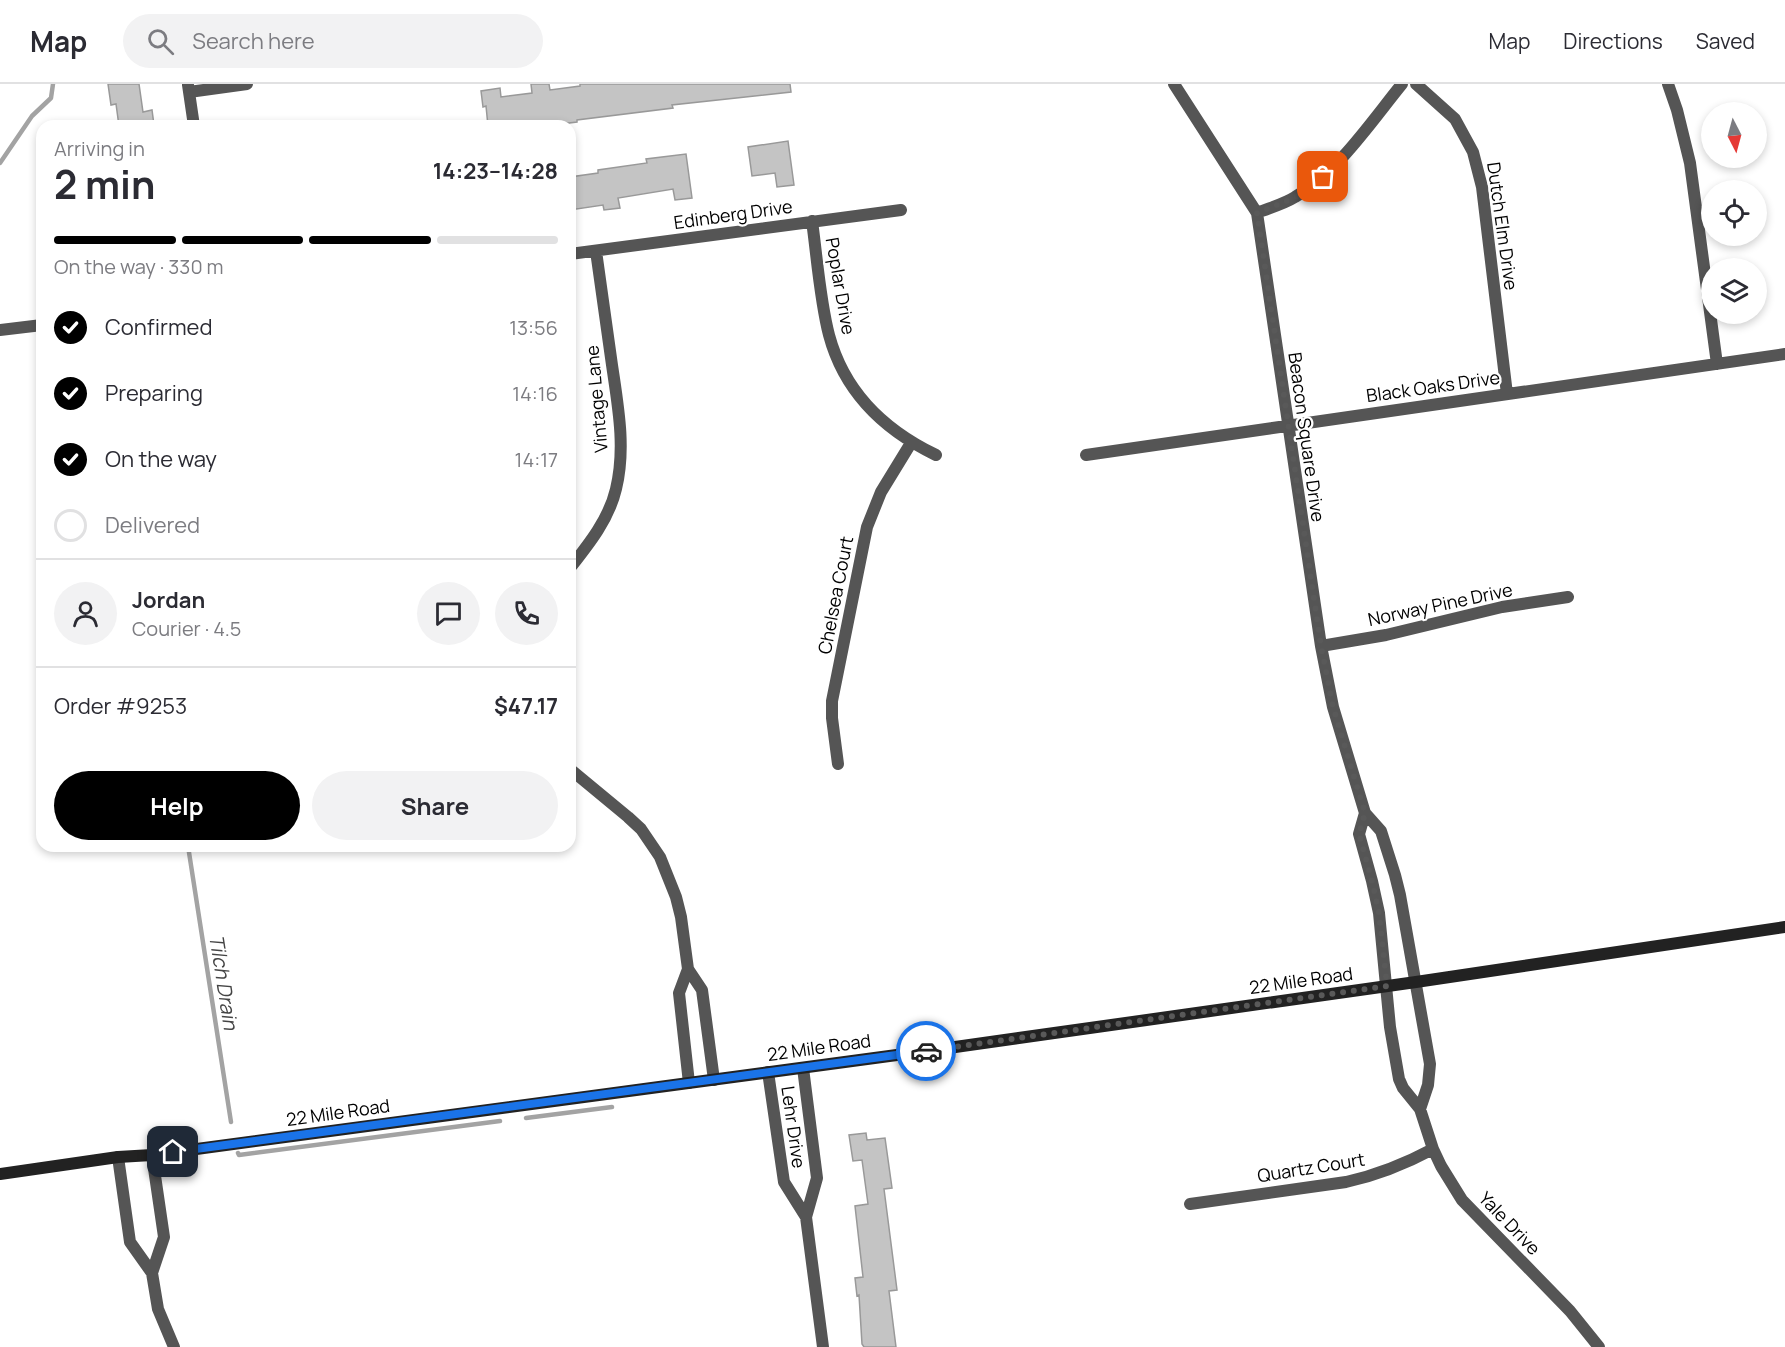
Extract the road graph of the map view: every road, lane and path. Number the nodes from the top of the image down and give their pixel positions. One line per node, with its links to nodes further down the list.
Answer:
1 (247, 84): 6 (street)
2 (1174, 84): 9 (street, Beacon Square Drive)
3 (1402, 84): 9 (street)
4 (1416, 84): 17 (street, Dutch Elm Drive)
5 (1668, 84): 16 (street)
6 (189, 88): 7 (street)
7 (193, 120)
8 (901, 210): 10 (street, Edinberg Drive)
9 (1257, 213): 18 (street, Beacon Square Drive)
10 (812, 221): 11 (street, Edinberg Drive); 19 (street, Poplar Drive)
11 (596, 251): 12 (street, Edinberg Drive); 22 (street, Vintage Lane)
12 (576, 253)
13 (36, 325): 14 (street)
14 (0, 330)
15 (1785, 354): 16 (street, Black Oaks Drive)
16 (1717, 364): 17 (street, Black Oaks Drive)
17 (1508, 394): 18 (street, Black Oaks Drive)
18 (1287, 425): 21 (street, Black Oaks Drive); 24 (street, Beacon Square Drive)
19 (911, 443): 20 (street, Poplar Drive); 25 (street, Chelsea Court)
20 (936, 455)
21 (1086, 455)
22 (576, 560)
23 (1568, 597): 24 (street, Norway Pine Drive)
24 (1321, 646): 27 (street, Beacon Square Drive)
25 (838, 764)
26 (576, 774): 29 (street)
27 (1365, 813): 30 (street, Beacon Square Drive); 31 (street, Beacon Square Drive)
28 (1785, 927): 30 (street, 22 Mile Road)
29 (688, 969): 34 (street); 35 (street)
30 (1416, 982): 31 (street, 22 Mile Road); 36 (street)
31 (1387, 986): 32 (street, 22 Mile Road); 36 (street, Yale Drive)
32 (802, 1068): 33 (street, 22 Mile Road); 42 (street, Lehr Drive)
33 (768, 1072): 34 (street, 22 Mile Road); 42 (street, Lehr Drive)
34 (714, 1080): 35 (street, 22 Mile Road)
35 (689, 1083): 38 (street, 22 Mile Road)
36 (1420, 1109): 37 (street, Yale Drive)
37 (1433, 1149): 41 (street, Quartz Court); 46 (street, Yale Drive)
38 (152, 1155): 39 (street, 22 Mile Road); 43 (street)
39 (118, 1157): 40 (street, 22 Mile Road); 43 (street)
40 (0, 1174)
41 (1190, 1204)
42 (806, 1217): 45 (street, Lehr Drive)
43 (152, 1273): 44 (street)
44 (174, 1347)
45 (824, 1347)
46 (1599, 1347)

